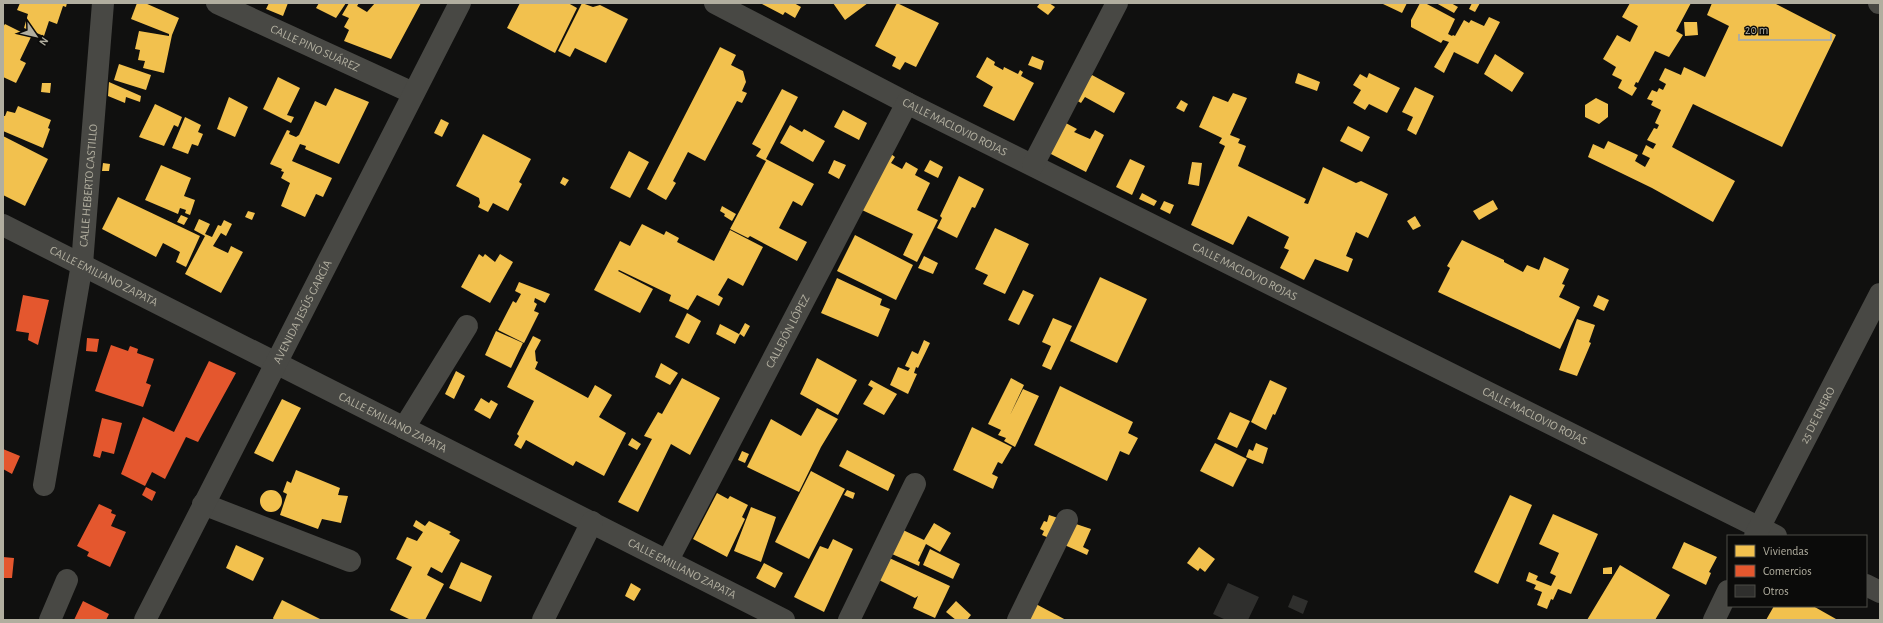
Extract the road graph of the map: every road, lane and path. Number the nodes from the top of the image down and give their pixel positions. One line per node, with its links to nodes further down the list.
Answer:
1 (103, 3): 10 (street, CALLE HEBERTO CASTILLO)
2 (217, 3): 6 (street, CALLE PINO SUÁREZ)
3 (460, 3): 6 (street, AVENIDA JESÚS GARCÍA)
4 (715, 3): 7 (street, CALLE MACLOVIO ROJAS)
5 (1117, 3): 8 (street)
6 (413, 93): 13 (street, AVENIDA JESÚS GARCÍA)
7 (907, 103): 8 (street, CALLE MACLOVIO ROJAS); 21 (street, CALLEJÓN LÓPEZ)
8 (1033, 166): 20 (street, CALLE MACLOVIO ROJAS)
9 (3, 225): 10 (street, CALLE EMILIANO ZAPATA)
10 (82, 264): 13 (street, CALLE EMILIANO ZAPATA); 16 (street, CALLE HEBERTO CASTILLO)
11 (1880, 294): 20 (street, 25 DE ENERO)
12 (467, 326): 14 (street)
13 (275, 362): 14 (street, CALLE EMILIANO ZAPATA); 17 (street, AVENIDA JESÚS GARCÍA)
14 (404, 428): 19 (street, CALLE EMILIANO ZAPATA)
15 (915, 484): 31 (street)
16 (44, 485)
17 (204, 504): 22 (street); 28 (street, AVENIDA JESÚS GARCÍA)
18 (1067, 520): 32 (street)
19 (592, 522): 21 (street, CALLE EMILIANO ZAPATA); 29 (street)
20 (1764, 533)
21 (668, 560): 30 (street, CALLE EMILIANO ZAPATA)
22 (350, 561)
23 (67, 580): 27 (street)
24 (1867, 586): 25 (street)
25 (1880, 592)
26 (1727, 593): 33 (street)
27 (50, 620)
28 (144, 620)
29 (543, 620)
30 (784, 620)
31 (849, 620)
32 (1018, 620)
33 (1714, 620)

